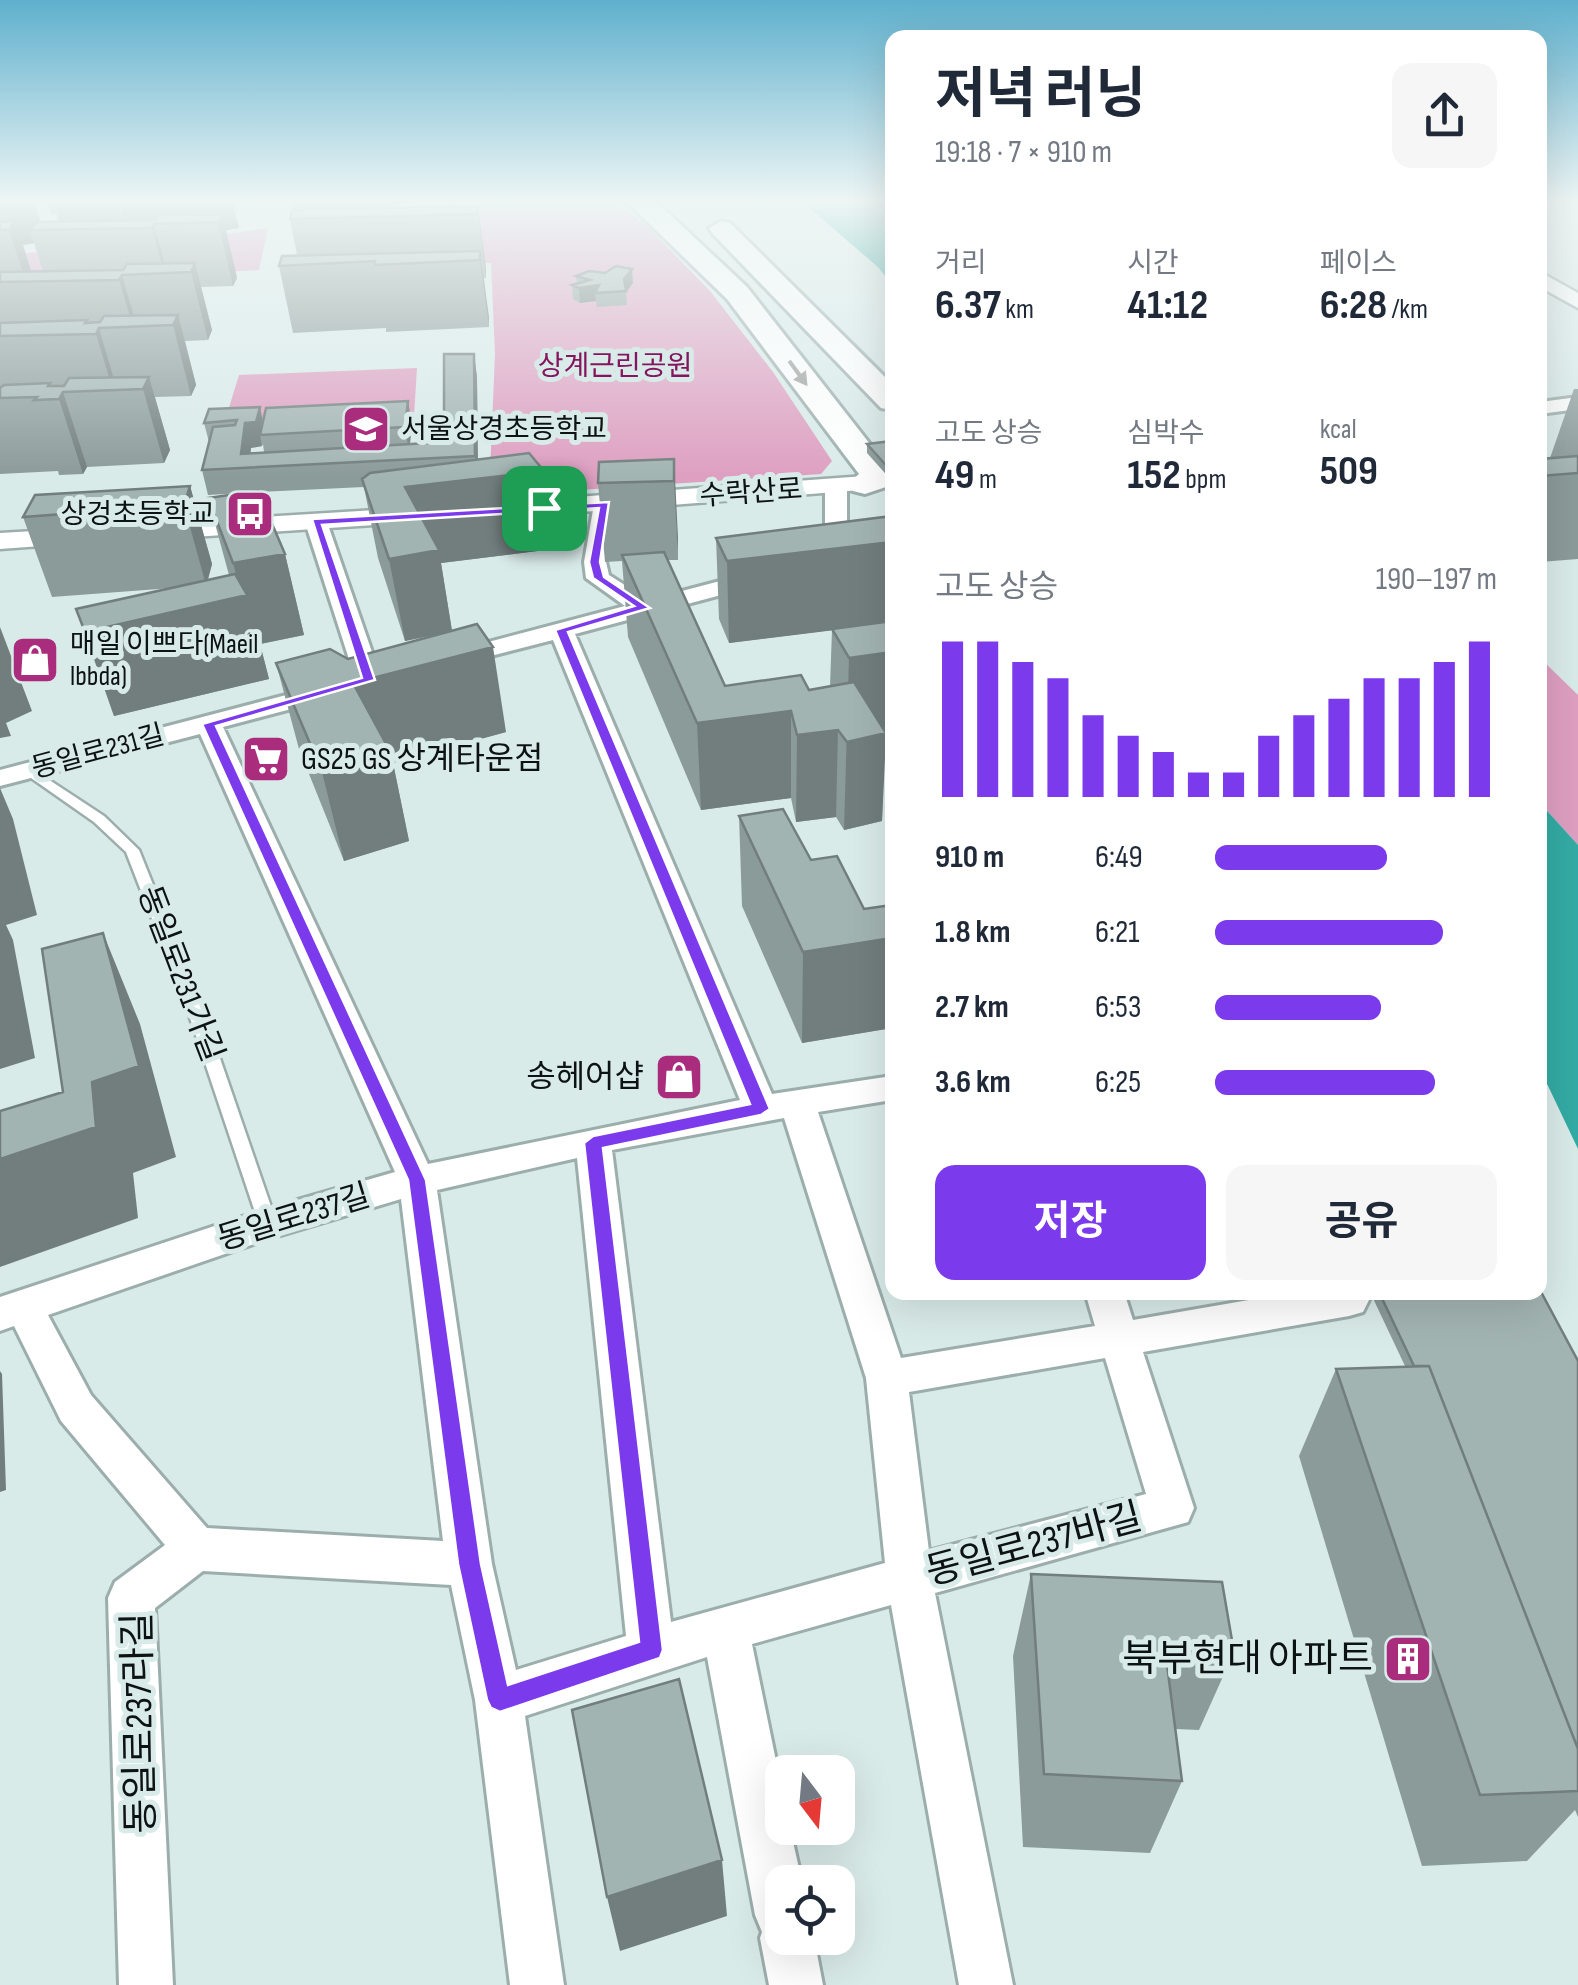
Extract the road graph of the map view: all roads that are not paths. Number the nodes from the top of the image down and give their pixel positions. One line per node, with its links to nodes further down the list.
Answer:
1 (736, 293): 7 (highway, one-way to 7)
2 (761, 293): 5 (highway)
3 (781, 293): 5 (highway)
4 (1578, 403): 6 (street)
5 (884, 405)
6 (1547, 407)
7 (851, 486): 8 (street, 수락산로); 11 (street, 수락산로)
8 (605, 504): 9 (street, 수락산로); 13 (street)
9 (316, 522): 10 (street, 수락산로); 16 (street, 동일로231길)
10 (0, 541)
11 (837, 557)
12 (782, 571): 13 (street)
13 (644, 608): 14 (street)
14 (561, 630): 15 (street); 20 (street)
15 (426, 666)
16 (208, 724): 17 (street, 동일로231길); 22 (street)
17 (28, 770): 18 (street, 동일로231길); 23 (lane, 동일로231가길)
18 (0, 778)
19 (885, 1089): 20 (street, 동일로237길)
20 (779, 1105): 21 (street, 동일로237길); 28 (street)
21 (593, 1143): 22 (street, 동일로237길); 33 (street)
22 (417, 1180): 23 (street, 동일로237길); 30 (street)
23 (268, 1224): 26 (street, 동일로237길)
24 (1107, 1300): 27 (street, 동일로237바길)
25 (1349, 1300): 27 (street)
26 (12, 1310): 29 (street)
27 (1122, 1340): 28 (street); 31 (street, 동일로237바길)
28 (887, 1378): 31 (street)
29 (196, 1549): 30 (street); 37 (street, 동일로237라길)
30 (470, 1564): 34 (street)
31 (909, 1578): 32 (street, 동일로237바길); 40 (street)
32 (725, 1628): 33 (street, 동일로237바길); 35 (street)
33 (651, 1650): 34 (street, 동일로237바길)
34 (500, 1700): 38 (street)
35 (772, 1865)
36 (790, 1955): 39 (street)
37 (146, 1985)
38 (537, 1985)
39 (796, 1985)
40 (986, 1985)

